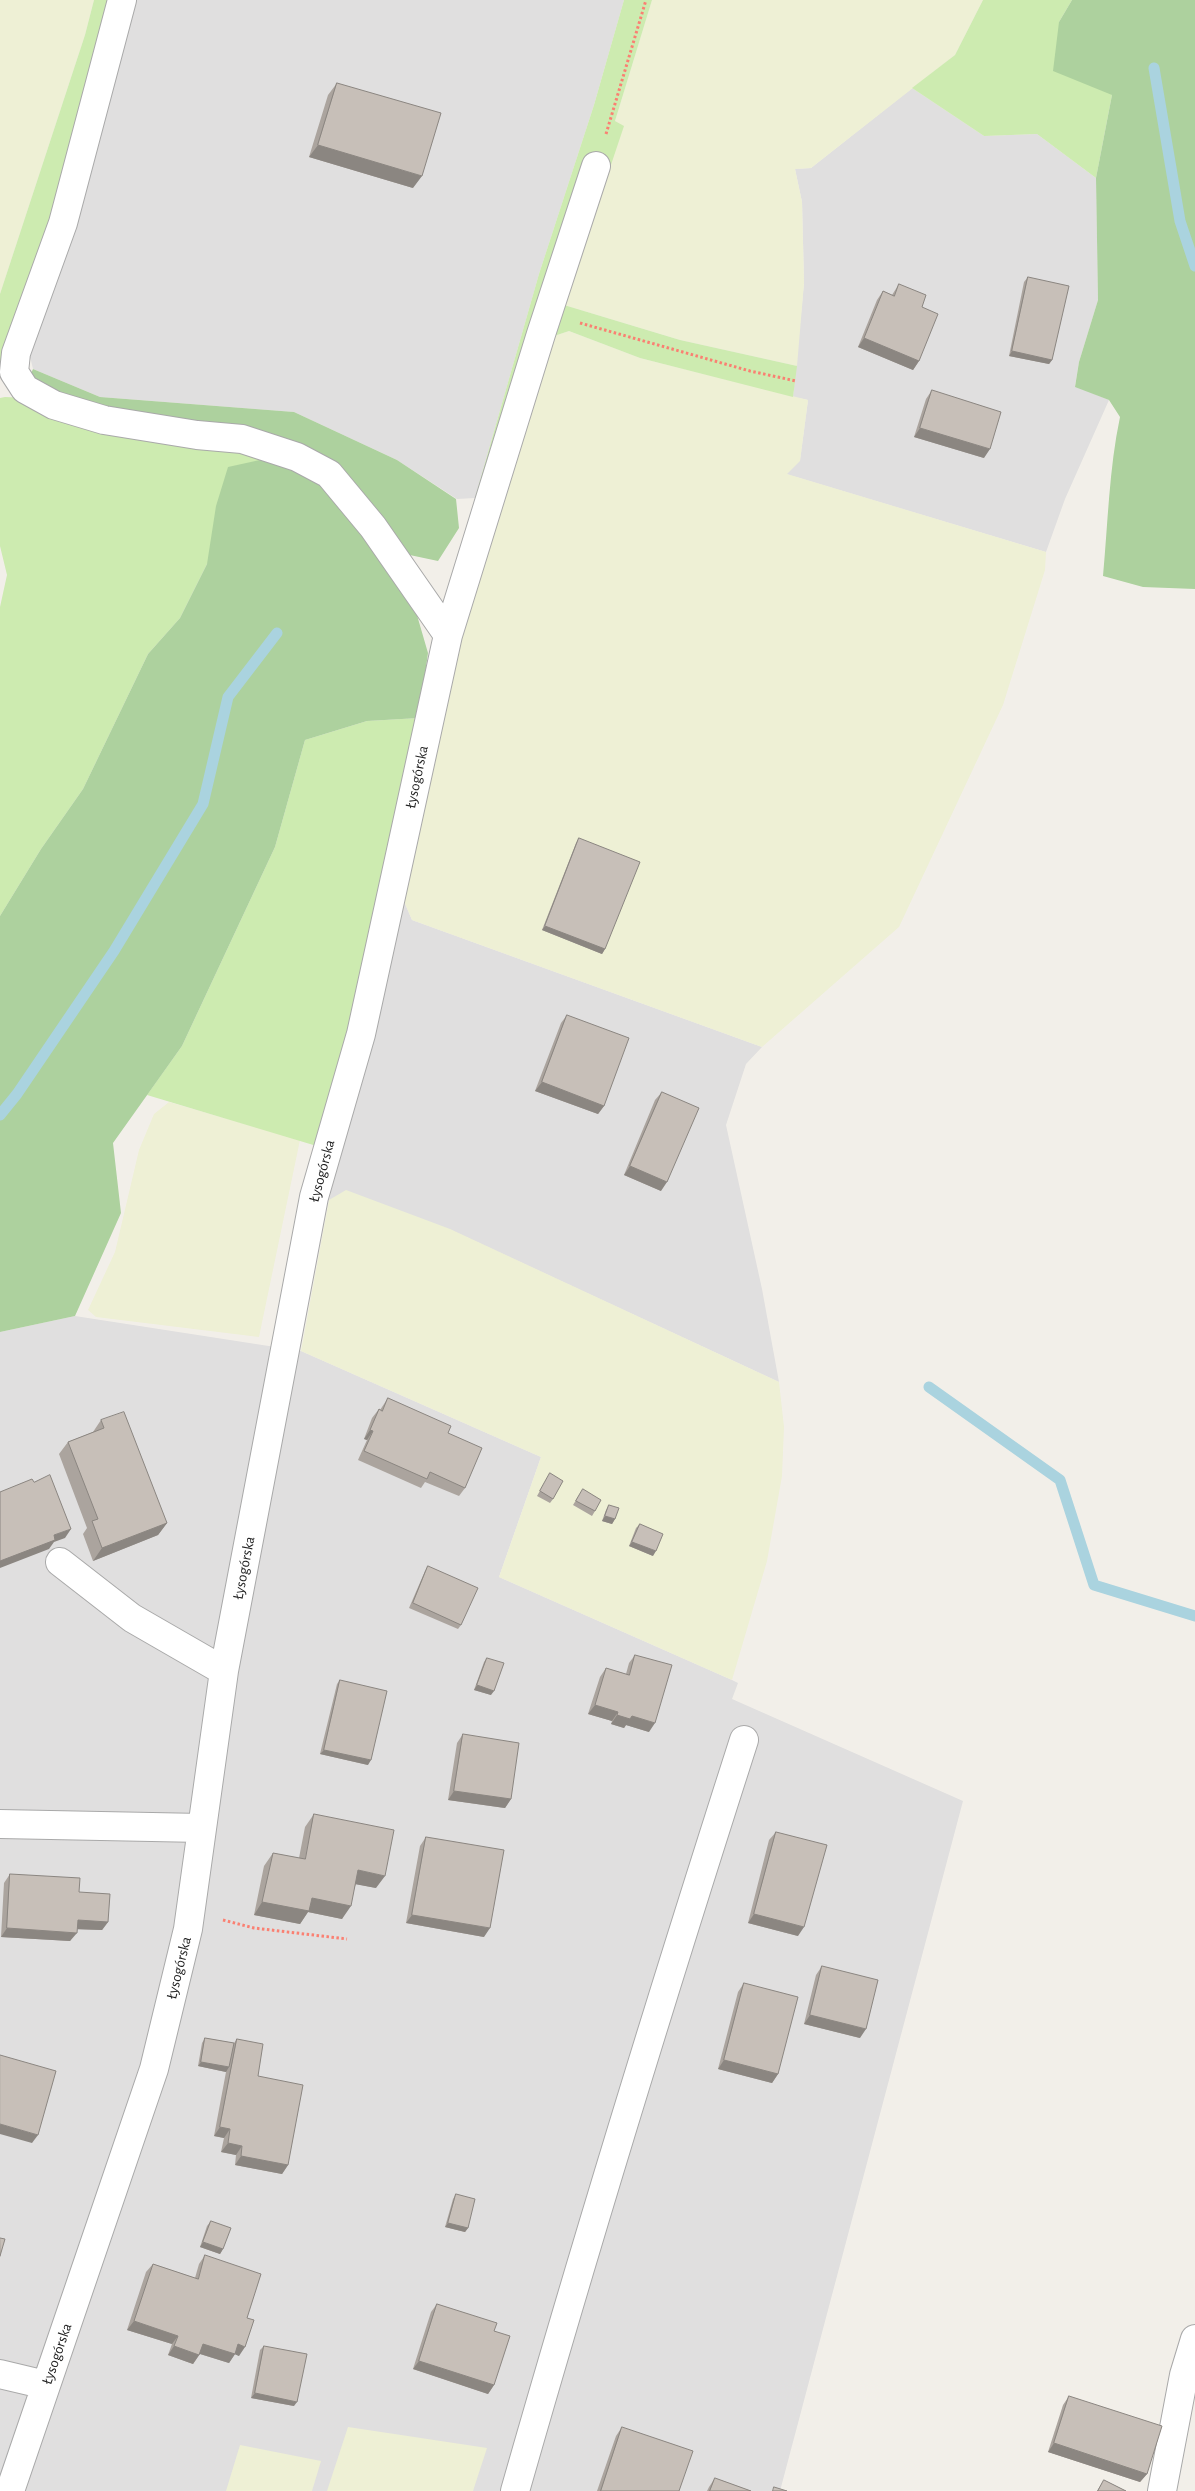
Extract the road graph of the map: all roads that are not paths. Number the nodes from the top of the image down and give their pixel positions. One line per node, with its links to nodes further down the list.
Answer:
1 (122, 0): 3 (street)
2 (596, 166): 4 (street, Łysogórska)
3 (12, 389): 4 (street)
4 (448, 635): 6 (street, Łysogórska)
5 (60, 1562): 6 (street)
6 (224, 1671): 9 (street, Łysogórska)
7 (744, 1740): 14 (street)
8 (0, 1824): 9 (street)
9 (202, 1828): 12 (street, Łysogórska)
10 (1195, 2339): 15 (street)
11 (0, 2374): 12 (street)
12 (46, 2385): 13 (street, Łysogórska)
13 (10, 2491)
14 (515, 2491)
15 (1162, 2491)

